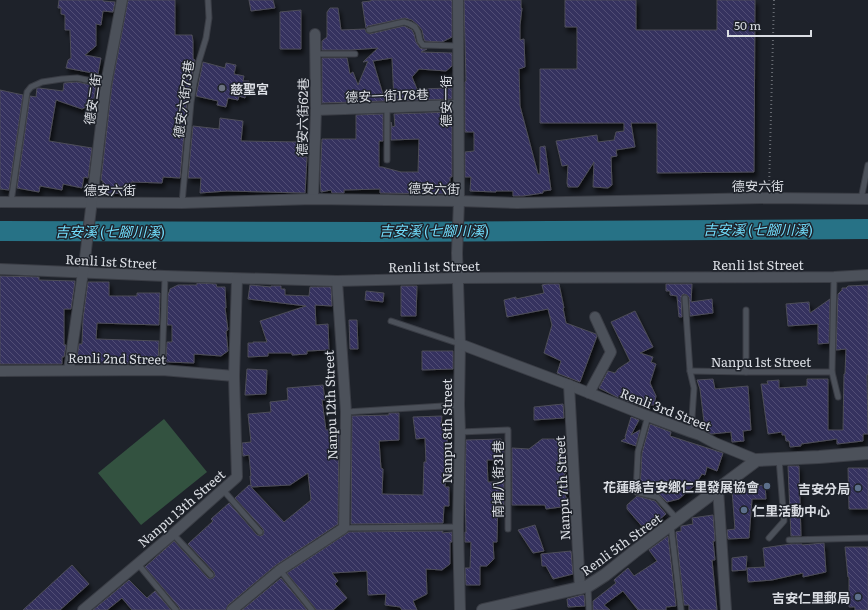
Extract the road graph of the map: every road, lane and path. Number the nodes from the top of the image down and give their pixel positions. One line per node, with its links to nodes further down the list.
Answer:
1 (122, 0): 10 (street, 德安二街)
2 (208, 0): 23 (lane, 德安六街73巷)
3 (458, 0): 7 (street, 德安一街)
4 (774, 0): 16 (path)
5 (369, 30): 7 (lane)
6 (315, 34): 8 (street, 德安六街62巷)
7 (458, 46): 11 (street, 德安一街)
8 (315, 54): 9 (lane); 13 (street, 德安六街62巷)
9 (354, 54)
10 (106, 84): 21 (lane); 22 (street, 德安二街)
11 (458, 105): 12 (street, 德安一街178巷); 19 (street, 德安一街)
12 (387, 108): 13 (street, 德安一街178巷); 14 (lane)
13 (316, 110): 17 (street, 德安六街62巷)
14 (387, 160)
15 (868, 165): 18 (lane)
16 (769, 198): 18 (street, 德安六街); 19 (street, 德安六街)
17 (313, 199): 19 (street, 德安六街); 23 (street, 德安六街)
18 (864, 199)
19 (458, 201): 24 (street, 德安一街)
20 (0, 202): 21 (street, 德安六街)
21 (12, 202): 22 (street, 德安六街)
22 (91, 202): 23 (street, 德安六街); 26 (street, 德安二街)
23 (182, 203)
24 (457, 253): 30 (street, Nanpu 8th Street)
25 (0, 269): 26 (street, Renli 1st Street)
26 (82, 272): 28 (street, Renli 1st Street); 38 (street, 德安二街)
27 (868, 275): 29 (street, Renli 1st Street)
28 (165, 276): 31 (street, Renli 1st Street); 39 (lane)
29 (834, 277): 30 (street, Renli 1st Street); 43 (lane)
30 (457, 278): 32 (street, Renli 1st Street); 37 (street, Nanpu 8th Street)
31 (237, 279): 32 (street, Renli 1st Street); 44 (street, Nanpu 13th Street)
32 (337, 281): 49 (street, Nanpu 12th Street)
33 (685, 298): 41 (lane)
34 (746, 310): 42 (lane)
35 (595, 317): 46 (street)
36 (391, 321): 37 (lane)
37 (460, 344): 45 (street, Renli 3rd Street); 48 (street, Nanpu 8th Street)
38 (69, 370): 39 (street, Renli 2nd Street); 40 (street, Renli 2nd Street)
39 (162, 370): 44 (street, Renli 2nd Street)
40 (0, 371)
41 (690, 371): 42 (lane, Nanpu 1st Street); 52 (lane)
42 (746, 372): 43 (lane, Nanpu 1st Street)
43 (832, 372): 47 (lane)
44 (234, 376): 57 (street, Nanpu 13th Street)
45 (569, 385): 46 (street, Renli 3rd Street); 70 (street, Nanpu 7th Street)
46 (589, 393): 50 (street, Renli 3rd Street)
47 (838, 397)
48 (459, 405): 49 (lane); 51 (street, Nanpu 8th Street)
49 (346, 412): 60 (street, Nanpu 12th Street)
50 (648, 416): 52 (street, Renli 3rd Street); 58 (lane)
51 (460, 432): 59 (street, Nanpu 8th Street); 61 (lane, 南埔八街31巷)
52 (691, 432): 55 (street, Renli 3rd Street)
53 (868, 453): 54 (street, Renli 3rd Street)
54 (779, 459): 55 (street, Renli 3rd Street); 64 (lane)
55 (757, 460): 56 (street, Renli 5th Street)
56 (718, 489): 58 (street, Renli 5th Street); 79 (street)
57 (223, 490): 62 (lane); 63 (street, Nanpu 13th Street)
58 (674, 522): 70 (street, Renli 5th Street); 78 (lane)
59 (458, 527): 60 (lane); 75 (street, Nanpu 8th Street)
60 (344, 528): 68 (street)
61 (508, 529)
62 (260, 532)
63 (173, 534): 67 (street, Nanpu 13th Street); 69 (lane)
64 (769, 538)
65 (868, 538): 66 (lane)
66 (789, 540)
67 (138, 564): 71 (street, Nanpu 13th Street); 72 (lane)
68 (280, 570): 73 (street); 74 (lane)
69 (211, 575)
70 (584, 587): 76 (street, Renli 5th Street); 77 (lane)
71 (87, 609)
72 (176, 610)
73 (232, 610)
74 (312, 610)
75 (460, 610)
76 (483, 610)
77 (589, 610)
78 (681, 610)
79 (726, 610)

